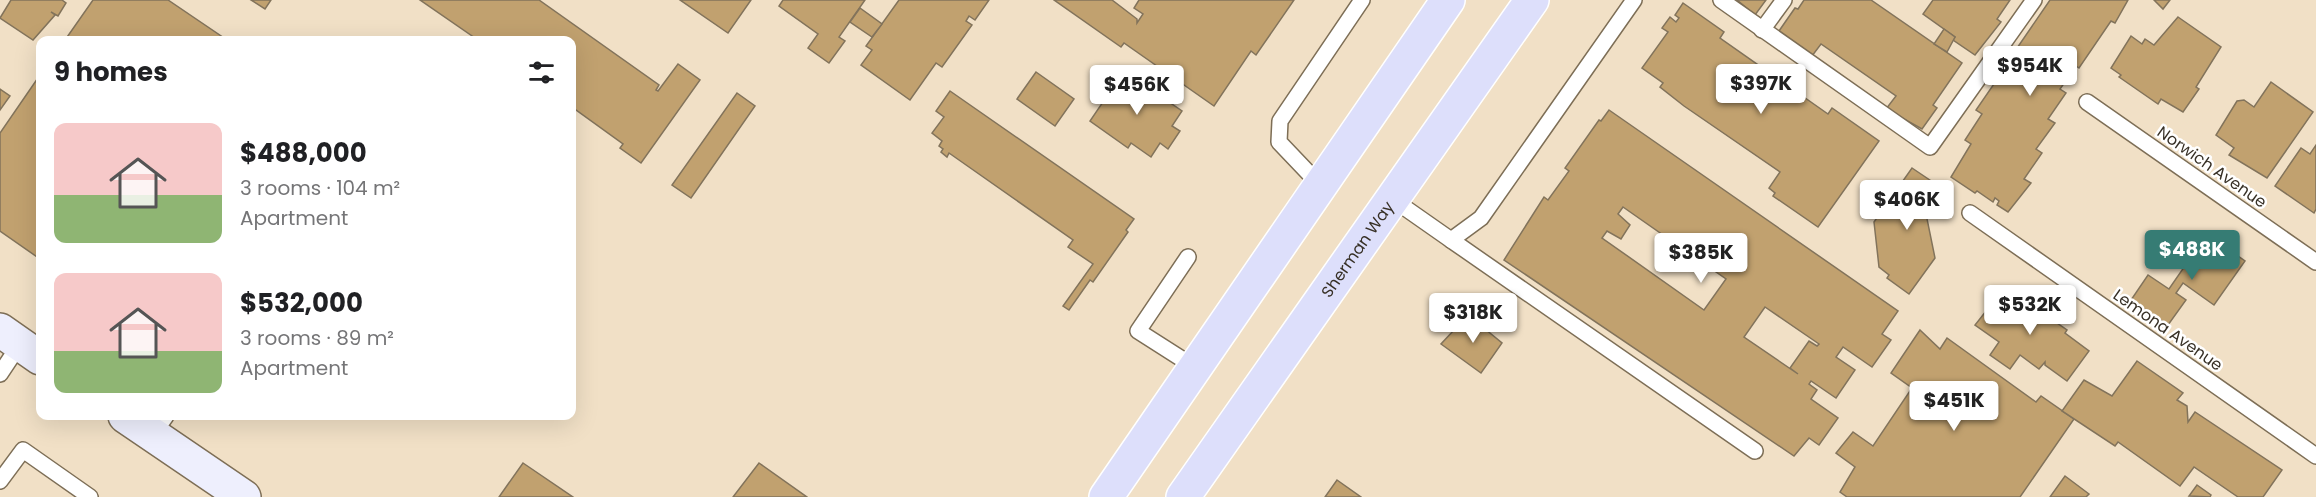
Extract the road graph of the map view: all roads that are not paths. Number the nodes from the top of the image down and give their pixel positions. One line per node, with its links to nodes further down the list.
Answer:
1 (1362, 0): 10 (lane)
2 (1448, 0): 10 (main road)
3 (1532, 0): 11 (main road, Sherman Way)
4 (1634, 0): 13 (lane)
5 (1721, 0): 8 (lane)
6 (1784, 0): 8 (lane)
7 (2034, 0): 8 (lane)
8 (1762, 30)
9 (2087, 102): 15 (lane, Norwich Avenue)
10 (1319, 184): 17 (main road)
11 (1391, 198): 13 (lane); 27 (main road, Sherman Way)
12 (1970, 213): 22 (lane, Lemona Avenue)
13 (1451, 240): 21 (lane)
14 (1188, 257): 17 (lane)
15 (2316, 262)
16 (28, 349): 18 (lane)
17 (1196, 368): 26 (main road)
18 (0, 374)
19 (141, 420): 20 (main road)
20 (160, 425): 24 (main road)
21 (1755, 451)
22 (2316, 456)
23 (0, 481): 25 (lane)
24 (229, 492)
25 (90, 497)
26 (1106, 497)
27 (1183, 497)

